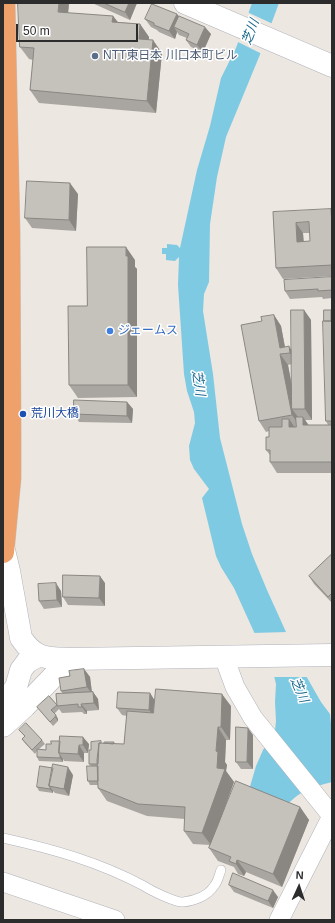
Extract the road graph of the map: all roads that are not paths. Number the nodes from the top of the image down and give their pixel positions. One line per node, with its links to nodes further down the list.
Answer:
1 (4, 3): 4 (highway)
2 (186, 3): 3 (street)
3 (332, 66)
4 (3, 551): 6 (street)
5 (328, 655): 7 (street)
6 (38, 656): 8 (street); 9 (street)
7 (231, 657): 8 (street); 11 (street)
8 (70, 659): 10 (street)
9 (3, 705)
10 (3, 726)
11 (332, 816): 16 (street)
12 (3, 838): 13 (lane)
13 (222, 870)
14 (3, 882): 15 (street)
15 (115, 920)
16 (279, 920)

